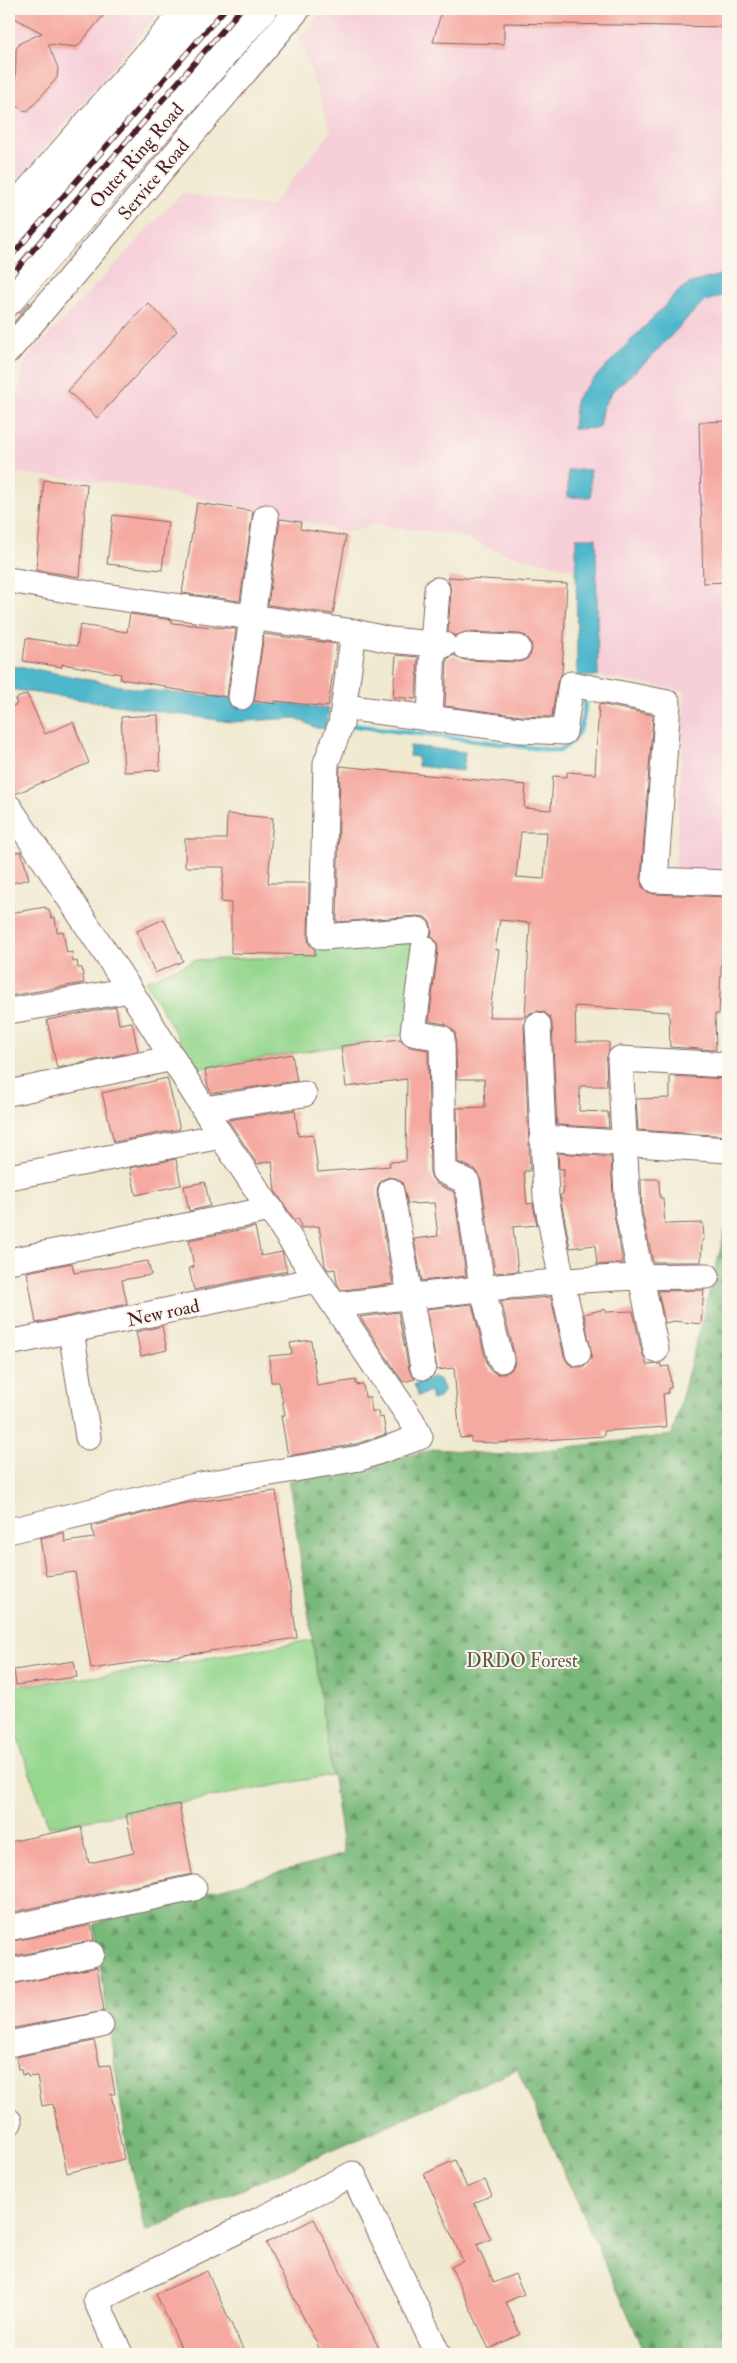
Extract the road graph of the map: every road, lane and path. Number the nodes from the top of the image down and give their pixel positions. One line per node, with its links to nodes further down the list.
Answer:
1 (186, 9): 5 (street)
2 (220, 9): 6 (highway, Outer Ring Road)
3 (263, 9): 7 (highway, Outer Ring Road)
4 (298, 9): 8 (street, Service Road)
5 (9, 212)
6 (9, 251)
7 (9, 301)
8 (9, 350)
9 (266, 517): 12 (street)
10 (9, 580): 12 (street)
11 (437, 590): 14 (street)
12 (252, 618): 13 (street); 16 (street)
13 (354, 632): 14 (street); 17 (street)
14 (448, 645): 15 (street); 18 (street)
15 (518, 648)
16 (241, 697)
17 (342, 716): 18 (street); 42 (street)
18 (430, 719): 21 (street)
19 (9, 807): 20 (street)
20 (19, 842): 22 (street)
21 (728, 884)
22 (130, 990): 23 (street); 25 (street)
23 (9, 1011)
24 (538, 1025): 31 (street)
25 (173, 1058): 27 (street); 29 (street)
26 (728, 1065): 32 (street)
27 (9, 1093)
28 (304, 1094): 29 (street)
29 (204, 1108): 30 (street)
30 (221, 1136): 34 (street); 36 (street)
31 (542, 1138): 32 (street); 41 (street)
32 (623, 1144): 33 (street); 38 (street)
33 (728, 1150)
34 (9, 1177)
35 (391, 1191): 43 (street)
36 (271, 1209): 37 (street); 40 (street)
37 (9, 1261)
38 (639, 1276): 39 (street); 41 (street); 47 (street)
39 (707, 1276)
40 (316, 1280): 44 (street); 45 (street, New road)
41 (562, 1282): 42 (street); 48 (street)
42 (482, 1287): 43 (street); 49 (street)
43 (410, 1297): 44 (street); 50 (street)
44 (335, 1305): 52 (street)
45 (72, 1330): 46 (street, New road); 51 (street)
46 (9, 1343)
47 (656, 1350)
48 (578, 1353)
49 (501, 1360)
50 (423, 1367)
51 (88, 1436)
52 (9, 1531)
53 (194, 1888): 54 (street)
54 (9, 1928)
55 (92, 1954): 56 (street)
56 (9, 1972)
57 (101, 2025): 58 (street)
58 (9, 2044)
59 (120, 2354): 60 (street)
60 (438, 2354)

